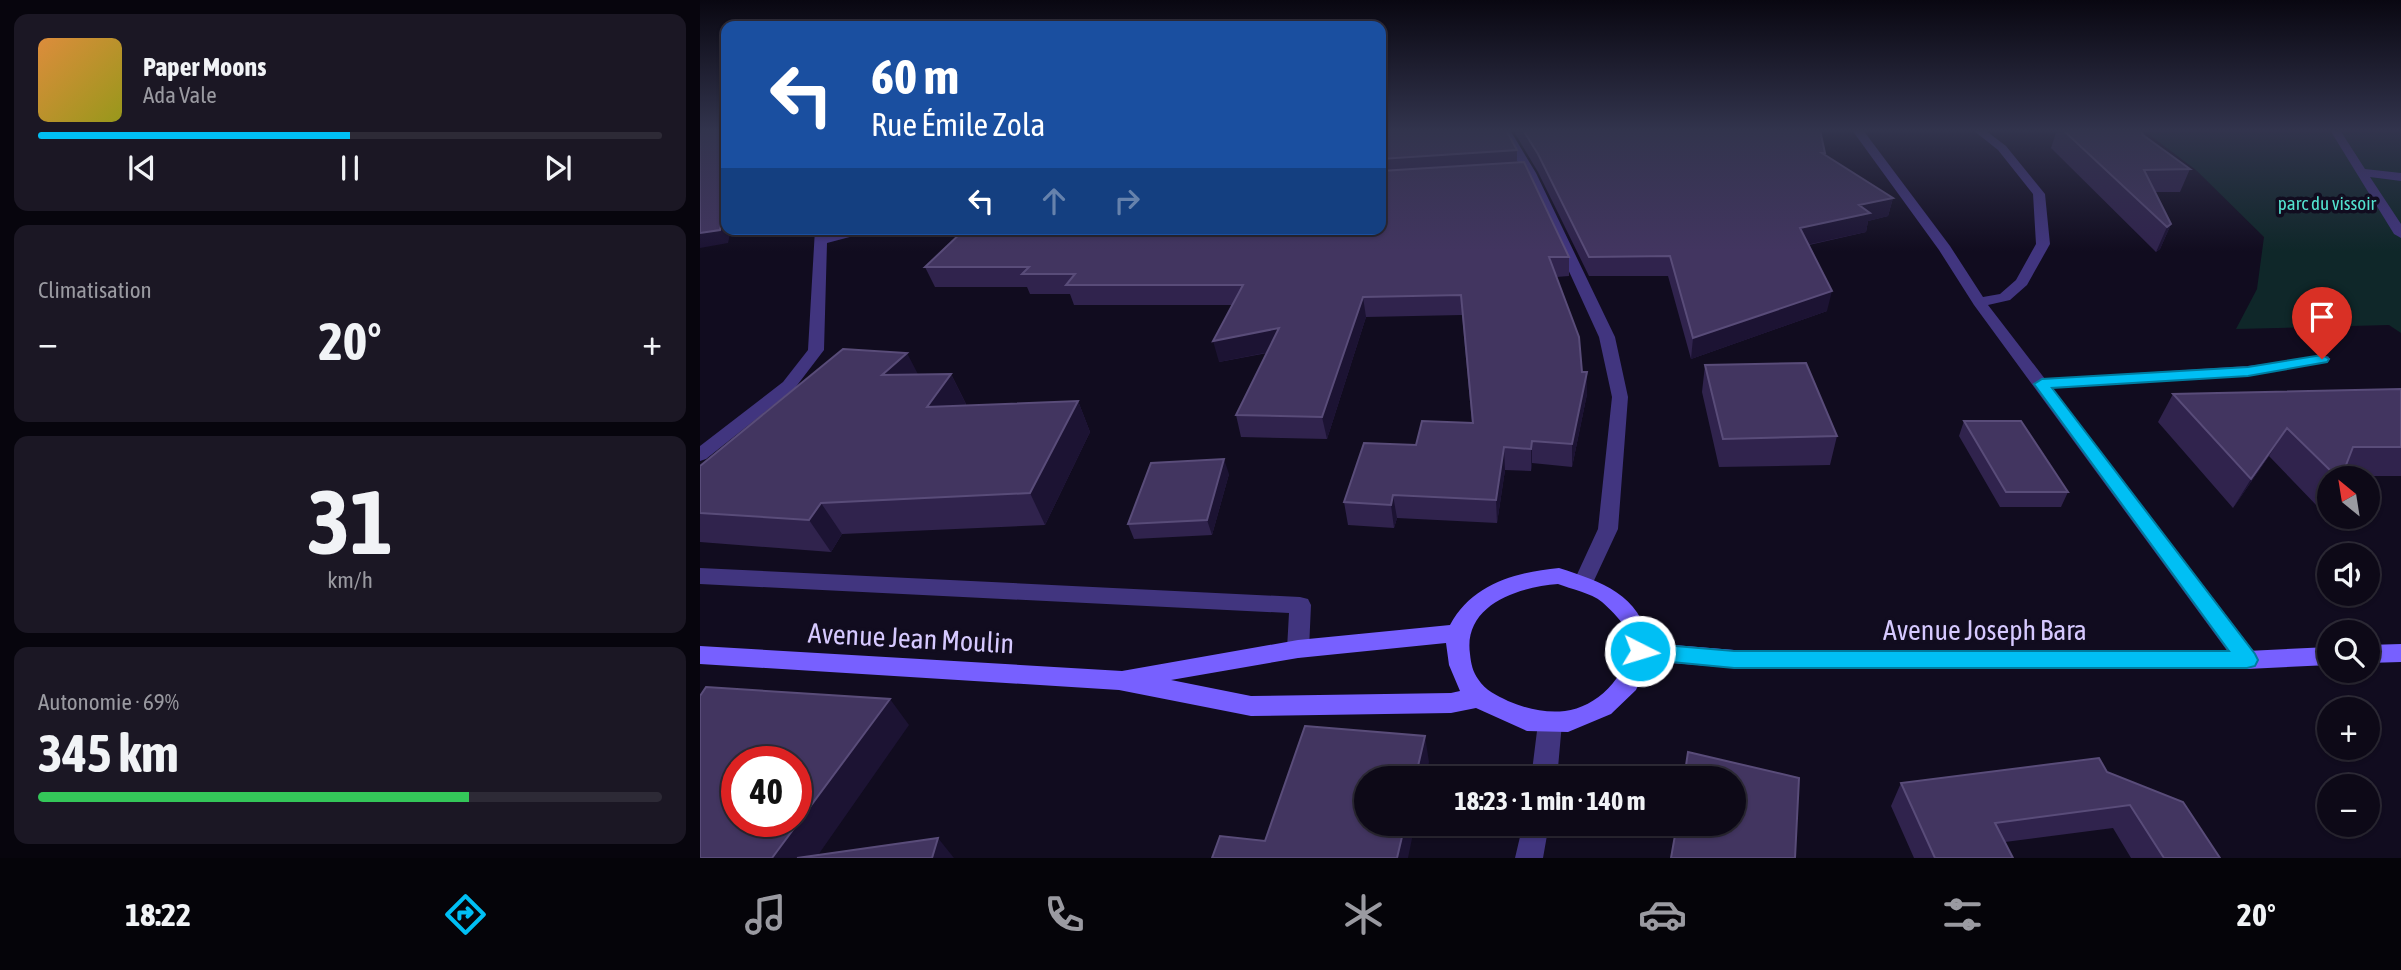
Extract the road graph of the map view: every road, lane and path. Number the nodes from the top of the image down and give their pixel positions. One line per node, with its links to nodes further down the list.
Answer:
1 (1528, 170): 5 (street)
2 (1887, 170): 10 (street)
3 (2020, 170): 10 (street)
4 (2362, 172): 7 (street); 8 (street)
5 (1530, 173): 6 (street); 15 (street)
6 (1513, 174)
7 (2401, 177)
8 (2401, 234)
9 (821, 235): 13 (street)
10 (1979, 302): 12 (street)
11 (2322, 359): 12 (street)
12 (2042, 384): 23 (street)
13 (700, 455)
14 (700, 576): 17 (street)
15 (1584, 581): 16 (street); 18 (street)
16 (1460, 633): 17 (street, Avenue Jean Moulin); 25 (street)
17 (1298, 649): 24 (street, Avenue Jean Moulin)
18 (1640, 651): 23 (street, Avenue Joseph Bara); 26 (street)
19 (2401, 653): 20 (street)
20 (2380, 654)
21 (700, 655): 24 (street, Avenue Jean Moulin)
22 (2317, 657): 23 (street, Avenue Joseph Bara)
23 (2247, 660)
24 (1119, 680): 25 (street, Avenue Jean Moulin)
25 (1478, 697): 26 (street)
26 (1550, 723): 27 (street)
27 (1545, 766)
28 (1534, 836): 29 (street)
29 (1529, 858)

